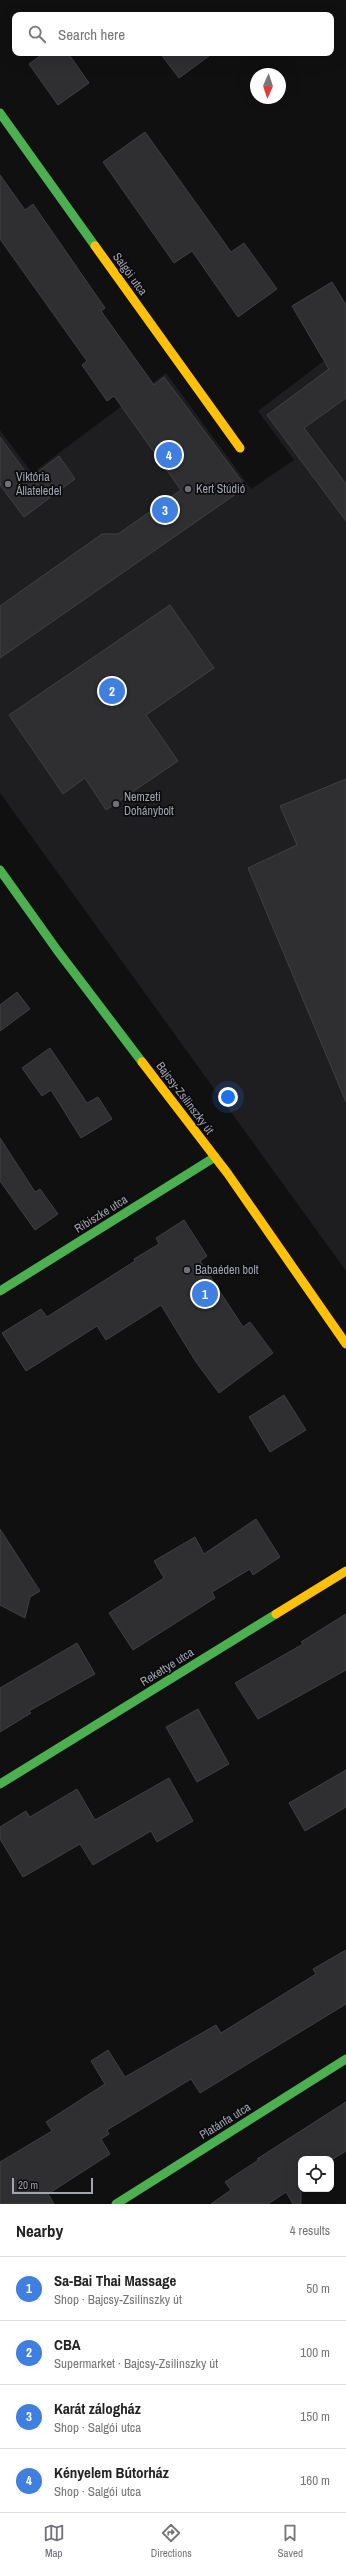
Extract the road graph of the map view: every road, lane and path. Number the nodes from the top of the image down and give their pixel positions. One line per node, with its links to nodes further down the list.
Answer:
1 (0, 114): 2 (street, Salgói utca)
2 (240, 448)
3 (0, 870): 4 (street, Bajcsy-Zsilinszky út)
4 (215, 1157): 5 (street, Ribiszke utca); 6 (street, Bajcsy-Zsilinszky út)
5 (0, 1291)
6 (346, 1344)
7 (346, 1571): 8 (street, Rekettye utca)
8 (0, 1784)
9 (346, 2059): 10 (street, Platánfa utca)
10 (116, 2204)

